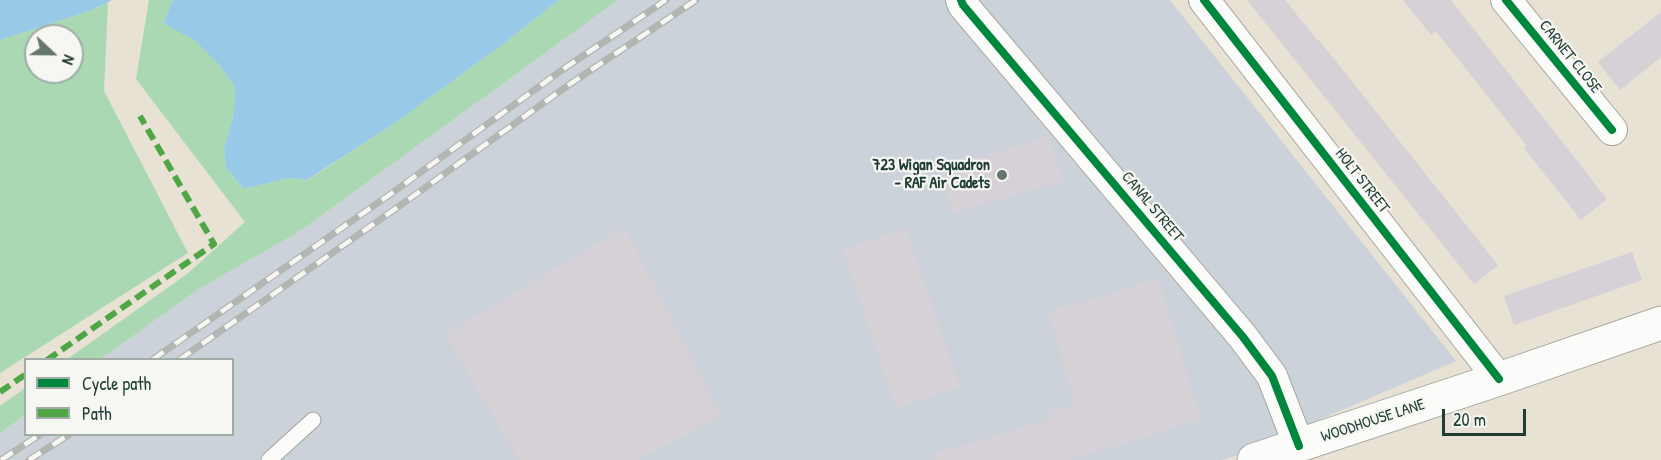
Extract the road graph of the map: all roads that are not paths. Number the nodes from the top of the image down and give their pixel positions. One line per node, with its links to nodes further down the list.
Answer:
1 (961, 0): 8 (street, CANAL STREET)
2 (1204, 0): 6 (street, HOLT STREET)
3 (1506, 0): 4 (street, CARNET CLOSE)
4 (1612, 130)
5 (1661, 323): 6 (main road, WOODHOUSE LANE)
6 (1498, 380): 8 (main road, WOODHOUSE LANE)
7 (313, 420): 9 (lane)
8 (1299, 446): 10 (main road, WOODHOUSE LANE)
9 (269, 460)
10 (1254, 460)

